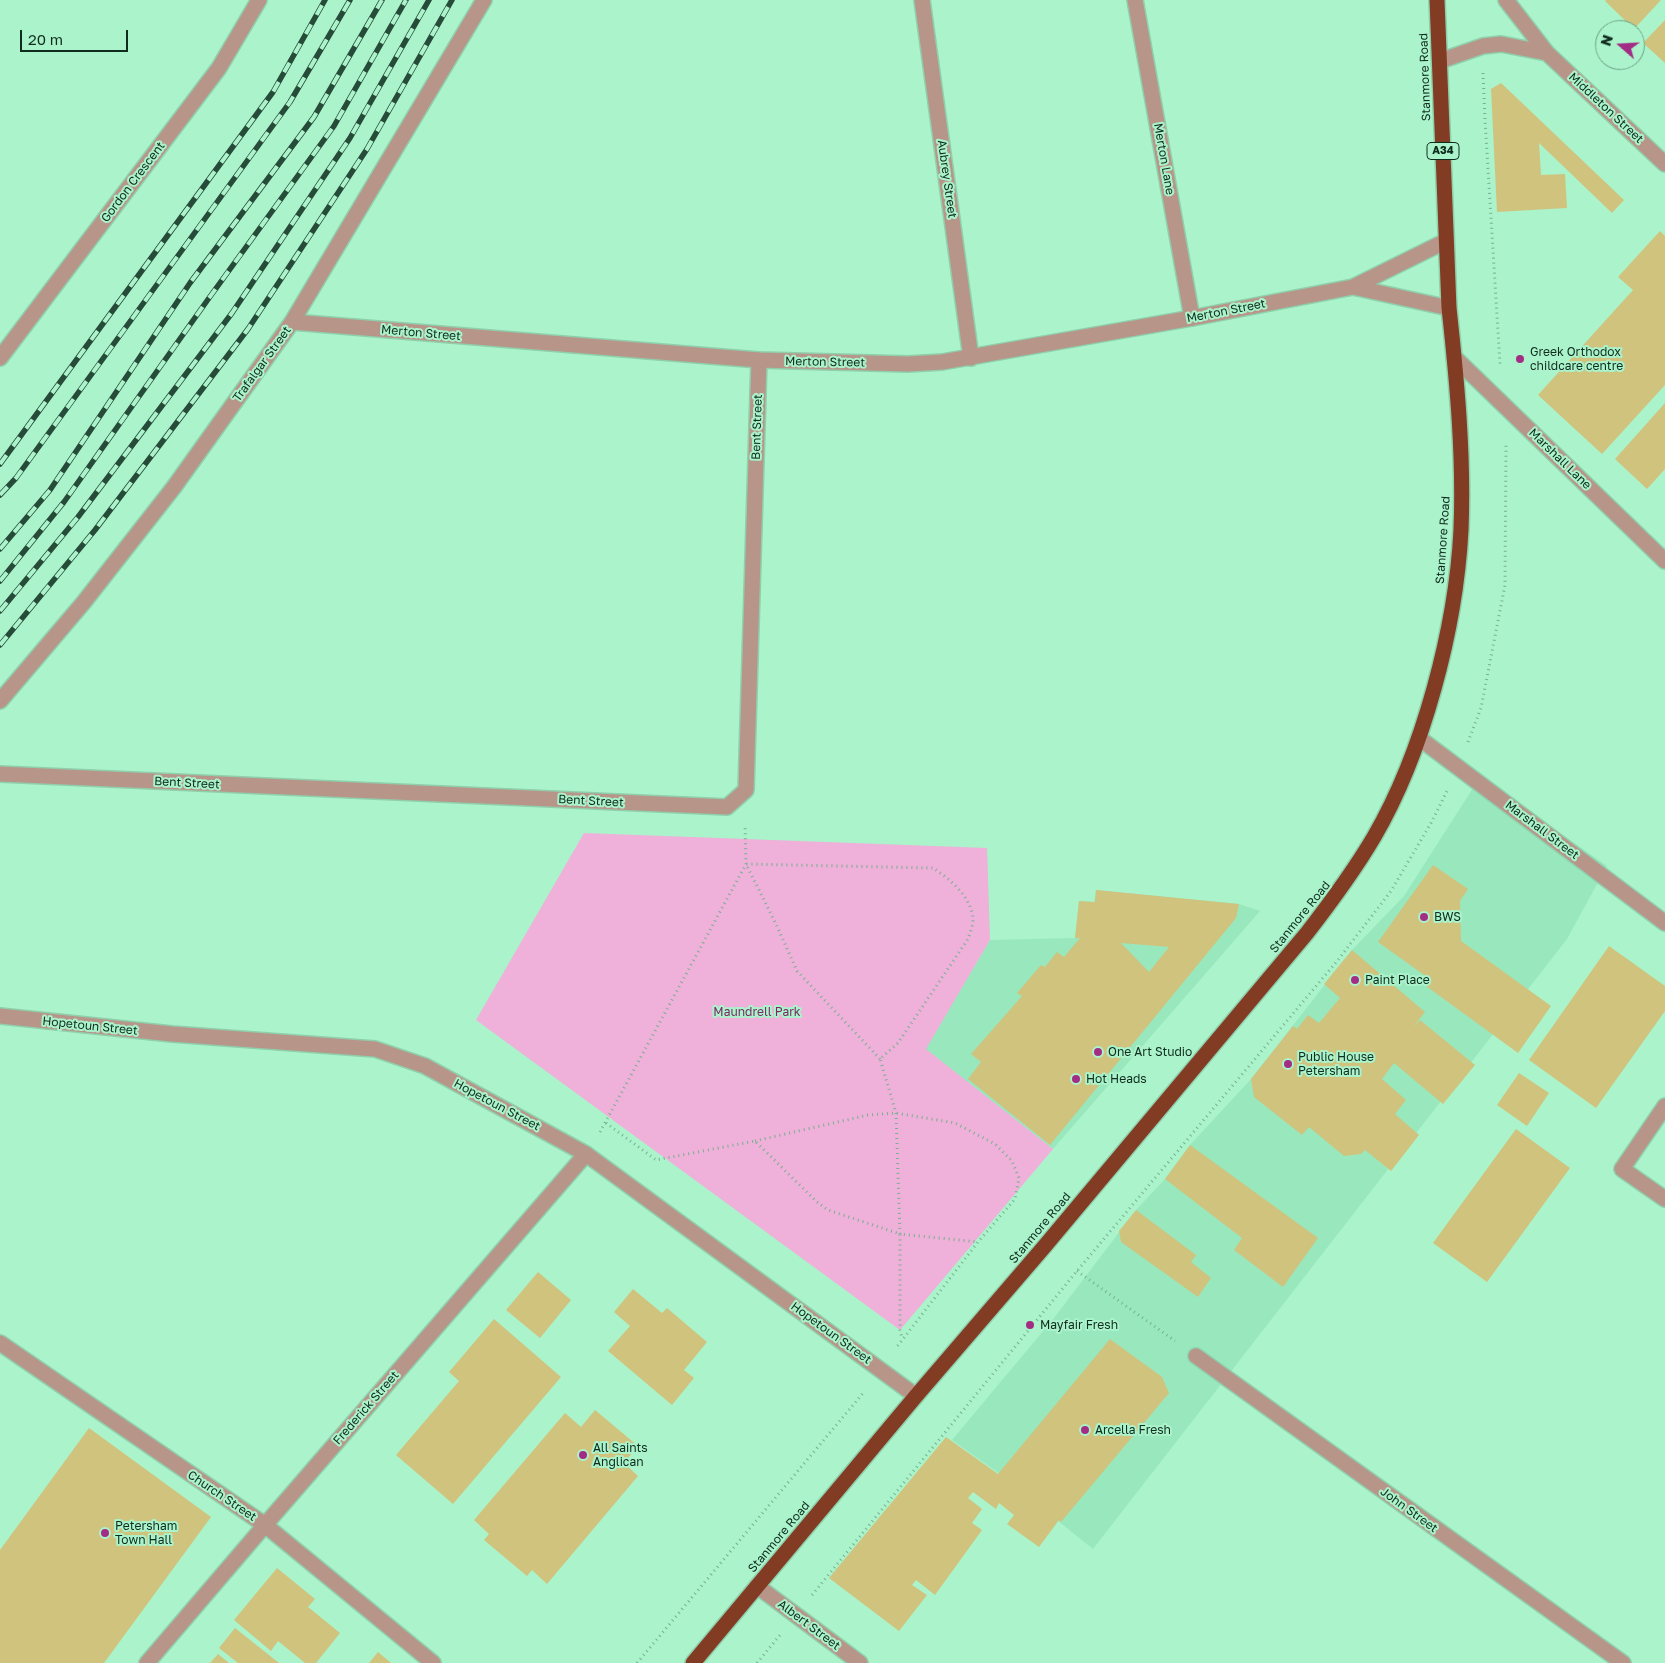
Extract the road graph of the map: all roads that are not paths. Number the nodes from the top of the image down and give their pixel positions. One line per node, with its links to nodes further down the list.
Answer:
1 (259, 0): 16 (street, Gordon Crescent)
2 (484, 0): 14 (street, Trafalgar Street)
3 (922, 0): 17 (street, Aubrey Street)
4 (1135, 0): 13 (street, Merton Lane)
5 (1437, 0): 8 (highway, Stanmore Road / A34)
6 (1506, 0): 7 (street, Middleton Street)
7 (1547, 53): 8 (street); 9 (street, Middleton Street)
8 (1440, 61): 10 (highway, Stanmore Road / A34)
9 (1665, 164)
10 (1446, 242): 11 (street, Merton Street); 12 (highway, Stanmore Road / A34)
11 (1353, 287): 12 (street, Merton Street); 13 (street, Merton Street)
12 (1449, 308): 15 (highway, Stanmore Road / A34)
13 (1192, 318): 17 (street, Merton Street)
14 (292, 322): 18 (street, Merton Street); 20 (street, Trafalgar Street)
15 (1454, 357): 19 (street, Marshall Lane); 21 (highway, Stanmore Road / A34)
16 (0, 358)
17 (971, 358): 18 (street, Merton Street)
18 (759, 360): 22 (street, Bent Street)
19 (1665, 561)
20 (0, 701)
21 (1419, 738): 23 (street, Marshall Street); 30 (highway, Stanmore Road / A34)
22 (0, 774)
23 (1665, 923)
24 (0, 1016): 26 (street, Hopetoun Street)
25 (1665, 1106): 27 (street)
26 (586, 1154): 30 (street, Hopetoun Street); 31 (street, Frederick Street)
27 (1665, 1200)
28 (0, 1343): 31 (street, Church Street)
29 (1196, 1356): 37 (street, John Street)
30 (916, 1396): 32 (highway, Stanmore Road / A34)
31 (265, 1524): 33 (street, Frederick Street); 34 (street, Church Street)
32 (757, 1586): 35 (highway, Stanmore Road / A34); 36 (street, Albert Street)
33 (147, 1663)
34 (433, 1663)
35 (693, 1663)
36 (860, 1663)
37 (1623, 1663)

